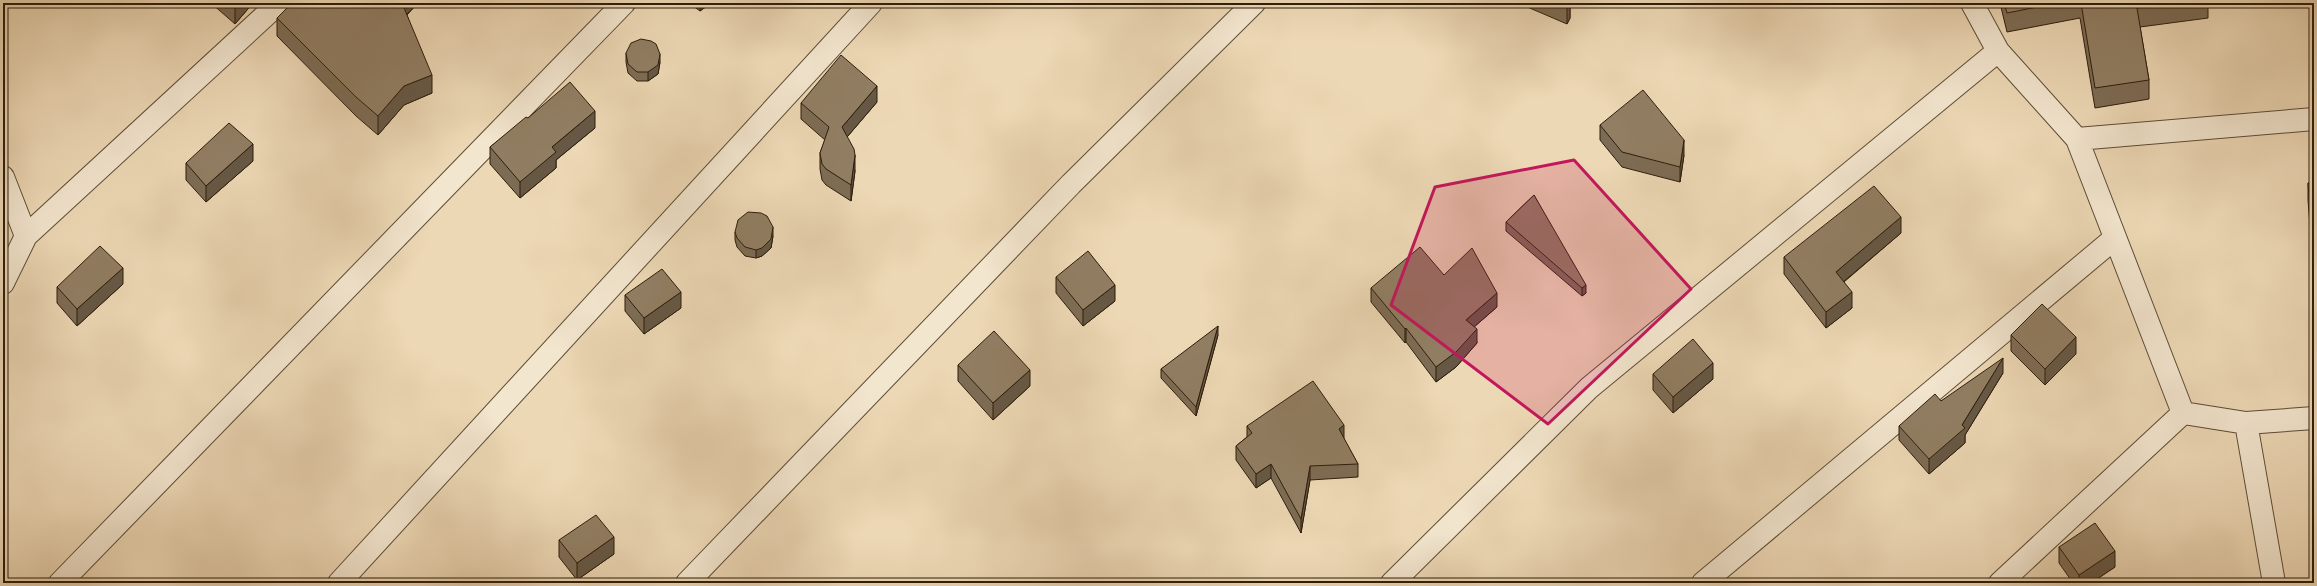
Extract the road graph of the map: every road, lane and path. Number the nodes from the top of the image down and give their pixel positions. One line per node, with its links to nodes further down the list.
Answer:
1 (280, 3): 10 (street)
2 (624, 3): 16 (street)
3 (871, 3): 17 (street)
4 (1254, 3): 18 (street)
5 (1972, 3): 6 (street)
6 (1998, 51): 8 (street); 19 (street)
7 (2314, 119): 8 (street)
8 (2076, 139): 11 (street)
9 (3, 177): 10 (street)
10 (26, 236): 12 (street)
11 (2115, 238): 13 (street); 20 (street)
12 (3, 284)
13 (2183, 413): 15 (street); 21 (street)
14 (2314, 418): 15 (street)
15 (2246, 424): 22 (street)
16 (60, 583)
17 (339, 583)
18 (687, 583)
19 (1392, 583)
20 (1702, 583)
21 (2000, 583)
22 (2274, 583)

